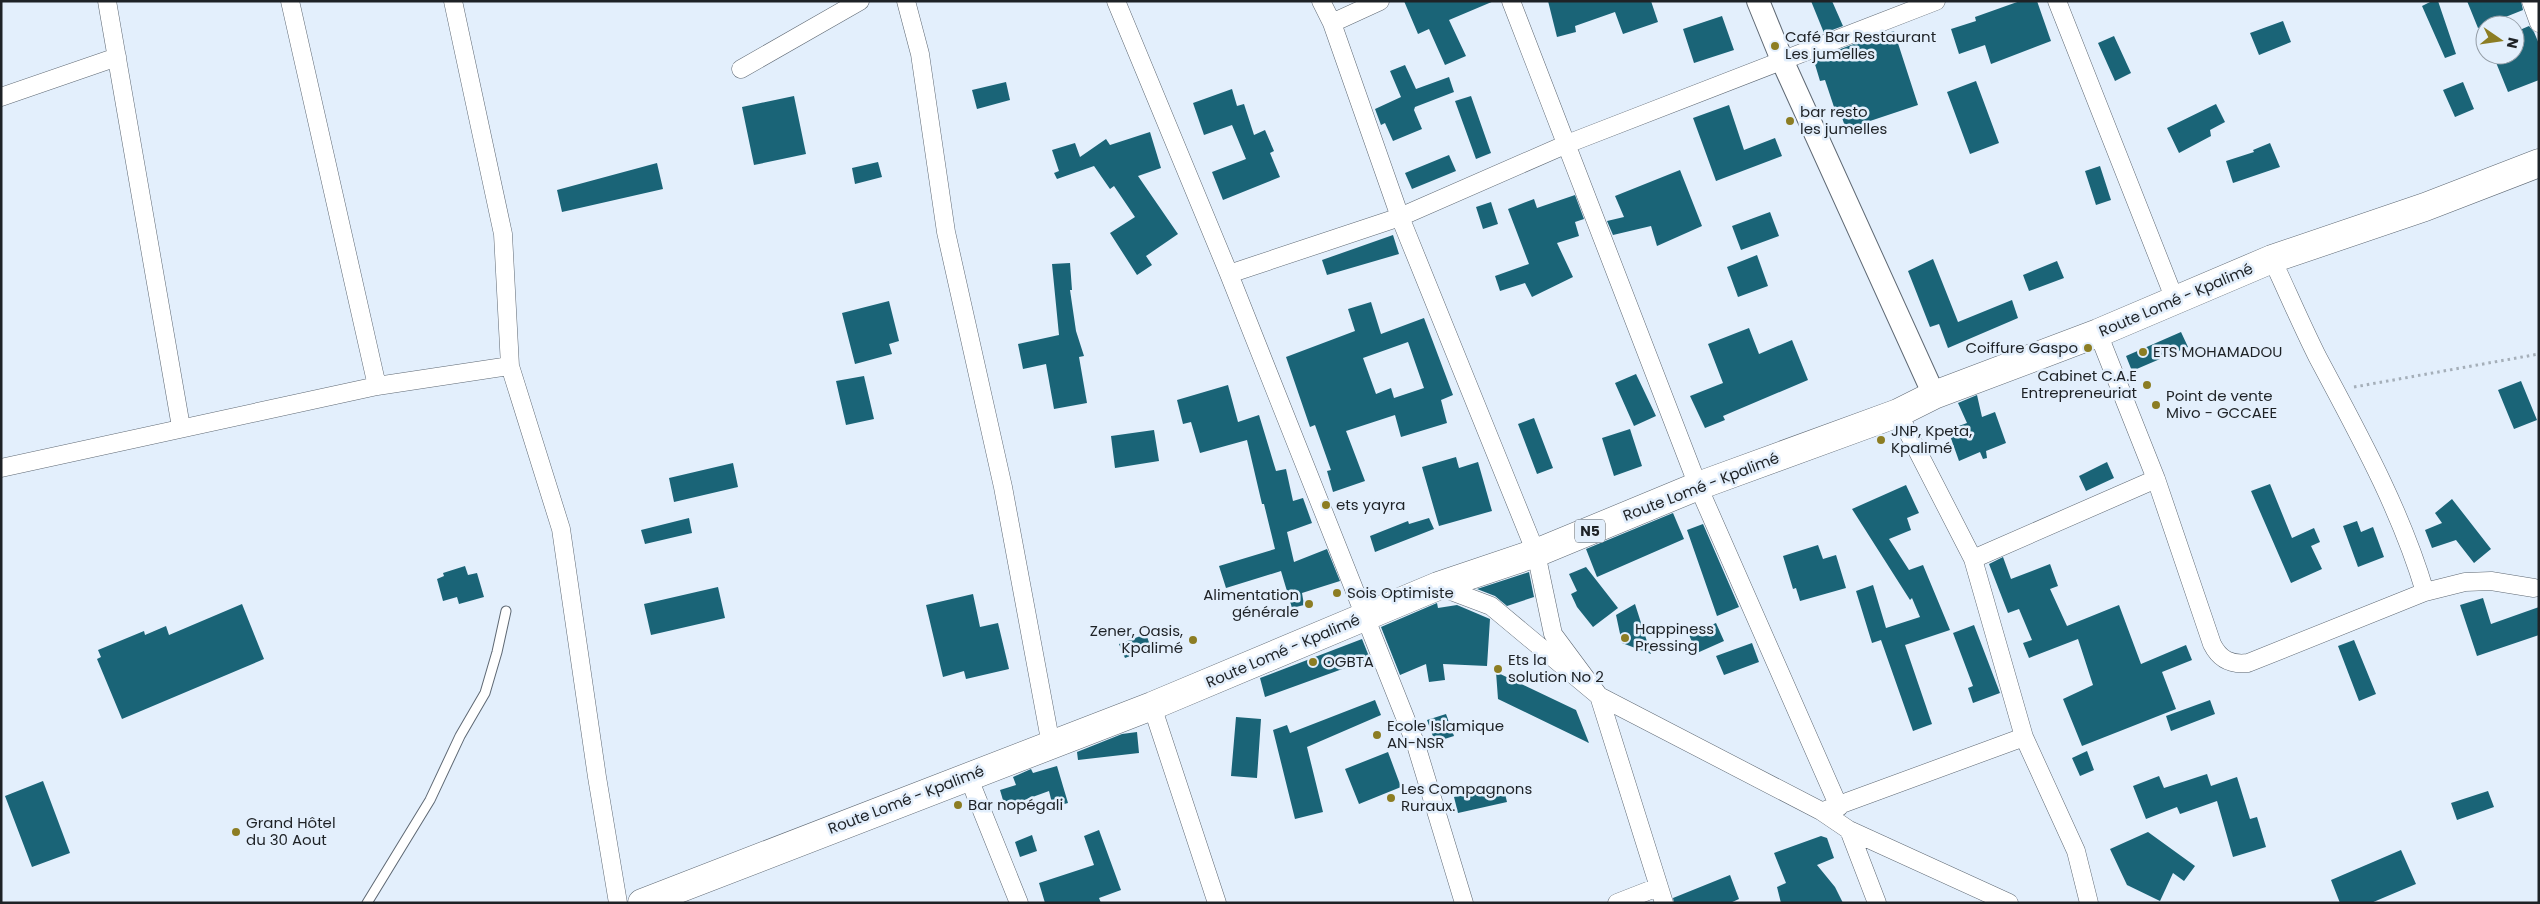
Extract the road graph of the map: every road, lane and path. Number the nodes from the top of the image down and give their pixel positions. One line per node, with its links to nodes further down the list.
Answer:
1 (107, 1): 16 (street)
2 (290, 1): 29 (street)
3 (453, 1): 28 (street)
4 (860, 1): 18 (street)
5 (906, 1): 47 (street)
6 (1116, 1): 24 (street)
7 (1322, 1): 15 (street)
8 (1380, 1): 15 (street)
9 (1510, 1): 20 (street)
10 (1758, 1): 17 (street)
11 (1936, 1): 17 (street)
12 (2057, 1): 25 (street)
13 (2531, 1): 14 (street)
14 (2539, 22)
15 (1332, 23): 22 (street)
16 (117, 57): 19 (street); 33 (street)
17 (1782, 60): 20 (street); 31 (street)
18 (741, 69)
19 (1, 97)
20 (1567, 144): 22 (street); 36 (street)
21 (2539, 162): 23 (main road, Route Lomé - Kpalimé / N5)
22 (1400, 217): 24 (street); 37 (street)
23 (2272, 259): 25 (main road, Route Lomé - Kpalimé / N5); 30 (street)
24 (1229, 274): 43 (street)
25 (2175, 300): 26 (main road, Route Lomé - Kpalimé / N5)
26 (2098, 334): 31 (main road, Route Lomé - Kpalimé / N5); 35 (street)
27 (2539, 354): 30 (path)
28 (510, 366): 29 (street); 54 (street)
29 (377, 386): 33 (street)
30 (2336, 391): 41 (street)
31 (1934, 395): 32 (main road, Route Lomé - Kpalimé / N5)
32 (1898, 413): 36 (main road, Route Lomé - Kpalimé / N5); 38 (street)
33 (181, 427): 34 (street)
34 (1, 468)
35 (2156, 479): 38 (street); 41 (street)
36 (1698, 486): 37 (main road, Route Lomé - Kpalimé / N5); 49 (street)
37 (1536, 553): 39 (main road, Route Lomé - Kpalimé / N5); 44 (street)
38 (1973, 559): 46 (street)
39 (1438, 586): 43 (main road, Route Lomé - Kpalimé / N5); 44 (street)
40 (2534, 588): 41 (street)
41 (2425, 592)
42 (506, 611): 53 (lane)
43 (1365, 617): 45 (main road, Route Lomé - Kpalimé / N5); 58 (street)
44 (1599, 696): 50 (street); 52 (street)
45 (1152, 706): 47 (main road, Route Lomé - Kpalimé / N5); 57 (street)
46 (2024, 737): 49 (street); 62 (street)
47 (1051, 745): 48 (main road, Route Lomé - Kpalimé / N5)
48 (968, 776): 55 (main road, Route Lomé - Kpalimé / N5); 56 (street)
49 (1839, 807): 50 (street)
50 (1821, 811): 51 (street)
51 (1849, 830): 60 (street); 61 (street)
52 (1661, 895): 59 (street)
53 (367, 903)
54 (618, 903)
55 (642, 903)
56 (1019, 903)
57 (1217, 903)
58 (1464, 903)
59 (1617, 903)
60 (1877, 903)
61 (2009, 903)
62 (2089, 903)

